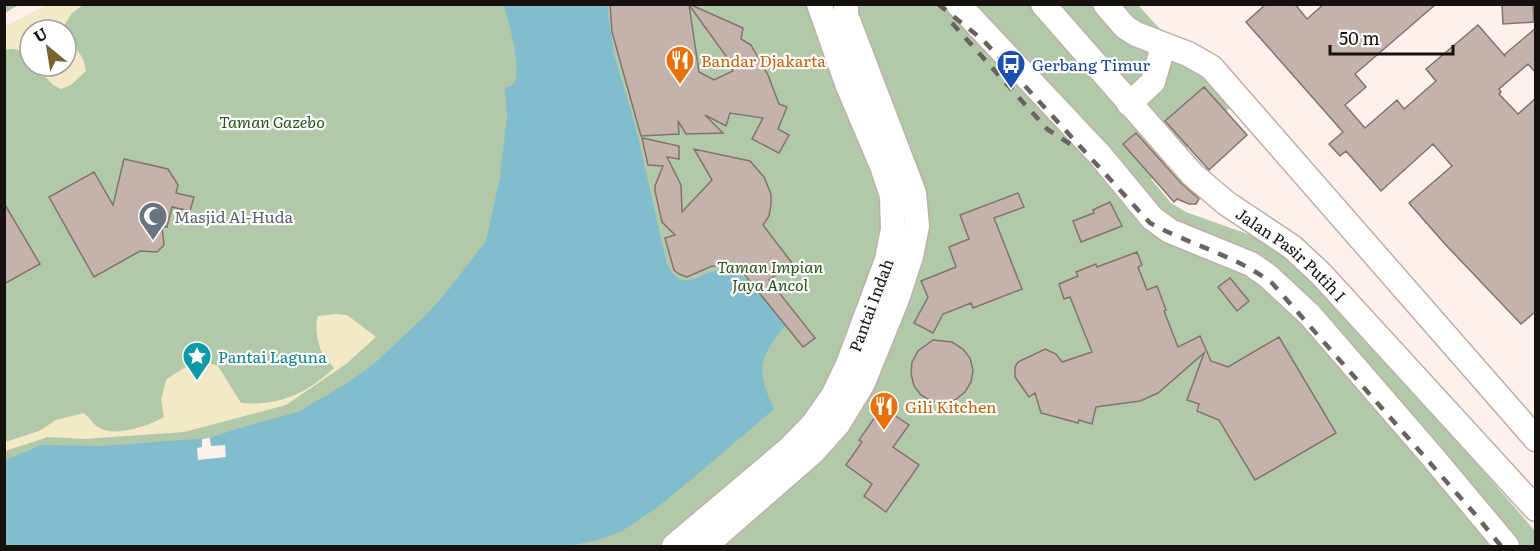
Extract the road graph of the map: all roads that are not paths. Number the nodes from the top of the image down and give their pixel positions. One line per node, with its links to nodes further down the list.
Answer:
1 (819, 4): 10 (street, Pantai Indah)
2 (846, 4): 11 (street, Pantai Indah)
3 (958, 4): 12 (street)
4 (1043, 4): 7 (street, Jalan Pasir Putih I)
5 (1106, 4): 6 (street)
6 (1163, 46): 7 (street); 8 (street)
7 (1129, 104): 9 (street, Jalan Pasir Putih I)
8 (1536, 439)
9 (1536, 509)
10 (674, 546)
11 (705, 546)
12 (1507, 546)

